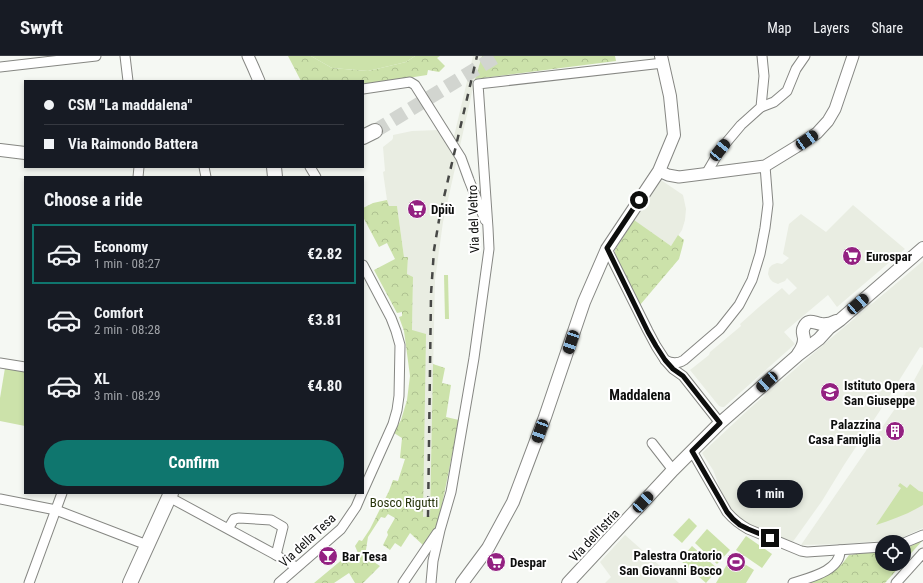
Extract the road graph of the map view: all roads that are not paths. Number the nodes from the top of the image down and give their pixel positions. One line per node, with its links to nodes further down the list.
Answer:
1 (96, 56): 8 (street)
2 (125, 56): 9 (street)
3 (248, 56): 10 (street)
4 (762, 56): 12 (street)
5 (805, 56): 12 (street)
6 (853, 56): 15 (street)
7 (662, 59): 16 (main road); 18 (street, Via del Veltro)
8 (0, 67)
9 (128, 80)
10 (259, 80)
11 (364, 89): 18 (street)
12 (761, 107): 17 (street)
13 (0, 150): 14 (main road)
14 (24, 153)
15 (765, 166): 17 (street); 26 (street)
16 (659, 171): 17 (street); 19 (main road)
17 (706, 174)
18 (488, 228): 41 (street, Via del Veltro)
19 (607, 248): 25 (street); 55 (main road)
20 (923, 248): 22 (main road, Via dell'Istria)
21 (364, 267): 34 (street, Via della Tesa)
22 (819, 334): 23 (main road); 23 (main road, Via dell'Istria); 24 (main road, Via dell'Istria)
23 (804, 338): 24 (main road, Via dell'Istria)
24 (798, 354): 30 (main road, Via dell'Istria)
25 (665, 360): 26 (street); 29 (street)
26 (684, 360): 29 (street)
27 (0, 363): 28 (street)
28 (24, 367)
29 (683, 376): 30 (street)
30 (720, 423): 32 (main road, Via dell'Istria)
31 (652, 442): 33 (street)
32 (692, 451): 33 (main road, Via dell'Istria); 46 (street)
33 (672, 470): 56 (main road, Via dell'Istria)
34 (364, 490)
35 (62, 494): 39 (street)
36 (362, 494): 49 (street, Via della Tesa)
37 (170, 495): 40 (street); 44 (main road)
38 (0, 499): 39 (street)
39 (56, 510): 44 (street); 50 (street)
40 (228, 529): 48 (street); 48 (street)
41 (440, 530): 53 (street); 54 (street, Via del Veltro)
42 (923, 535): 43 (street)
43 (911, 540)
44 (147, 546): 51 (main road)
45 (875, 548): 46 (street)
46 (840, 550): 57 (street)
47 (923, 554): 58 (street)
48 (276, 555): 49 (street)
49 (296, 567): 52 (street, Via della Tesa)
50 (29, 583)
51 (130, 583)
52 (279, 583)
53 (402, 583)
54 (431, 583)
55 (462, 583)
56 (568, 583)
57 (793, 583)
58 (896, 583)

